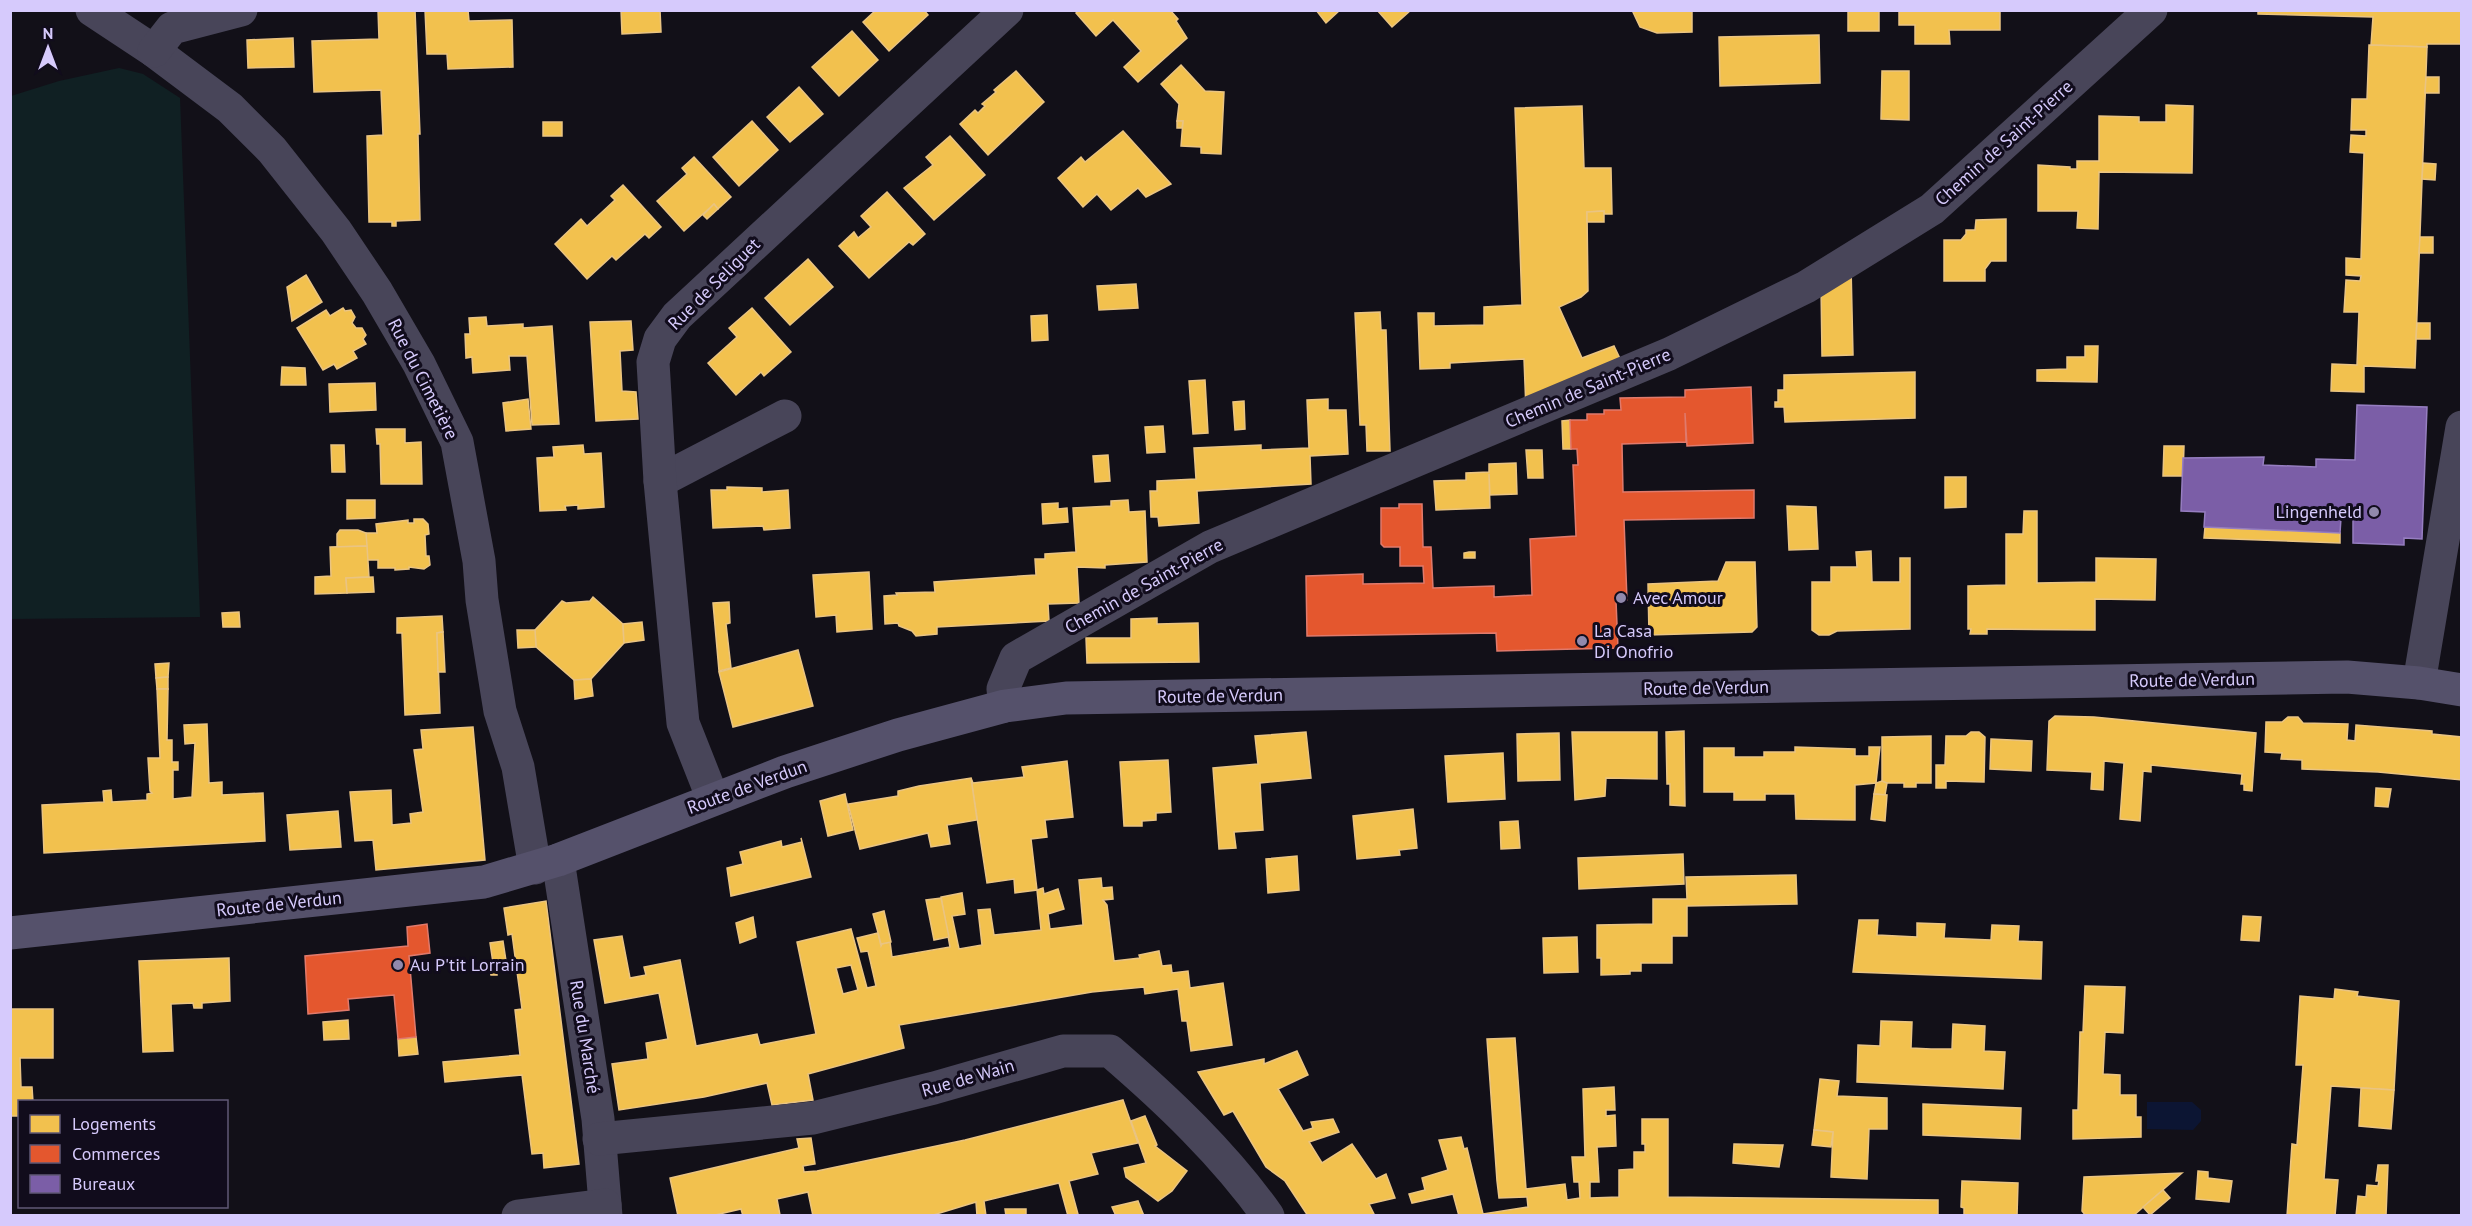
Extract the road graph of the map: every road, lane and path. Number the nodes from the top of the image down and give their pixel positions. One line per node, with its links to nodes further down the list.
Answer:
1 (92, 10): 5 (street, Rue du Cimetière)
2 (241, 10): 5 (street)
3 (1007, 10): 8 (street, Rue de Seliguet)
4 (2151, 10): 11 (street, Chemin de Saint-Pierre)
5 (154, 51): 13 (street, Rue du Cimetière)
6 (785, 416): 8 (street)
7 (2462, 428): 9 (street)
8 (660, 481): 12 (street, Rue de Seliguet)
9 (2419, 683): 10 (main road, Route de Verdun); 11 (main road, Route de Verdun)
10 (2462, 690)
11 (1005, 706): 12 (main road, Route de Verdun)
12 (713, 799): 13 (main road, Route de Verdun)
13 (547, 864): 14 (main road, Route de Verdun); 15 (street, Rue du Marché)
14 (10, 933)
15 (599, 1139): 16 (street, Rue du Marché); 18 (street, Rue de Wain)
16 (606, 1210): 17 (street)
17 (518, 1215)
18 (1268, 1215)

